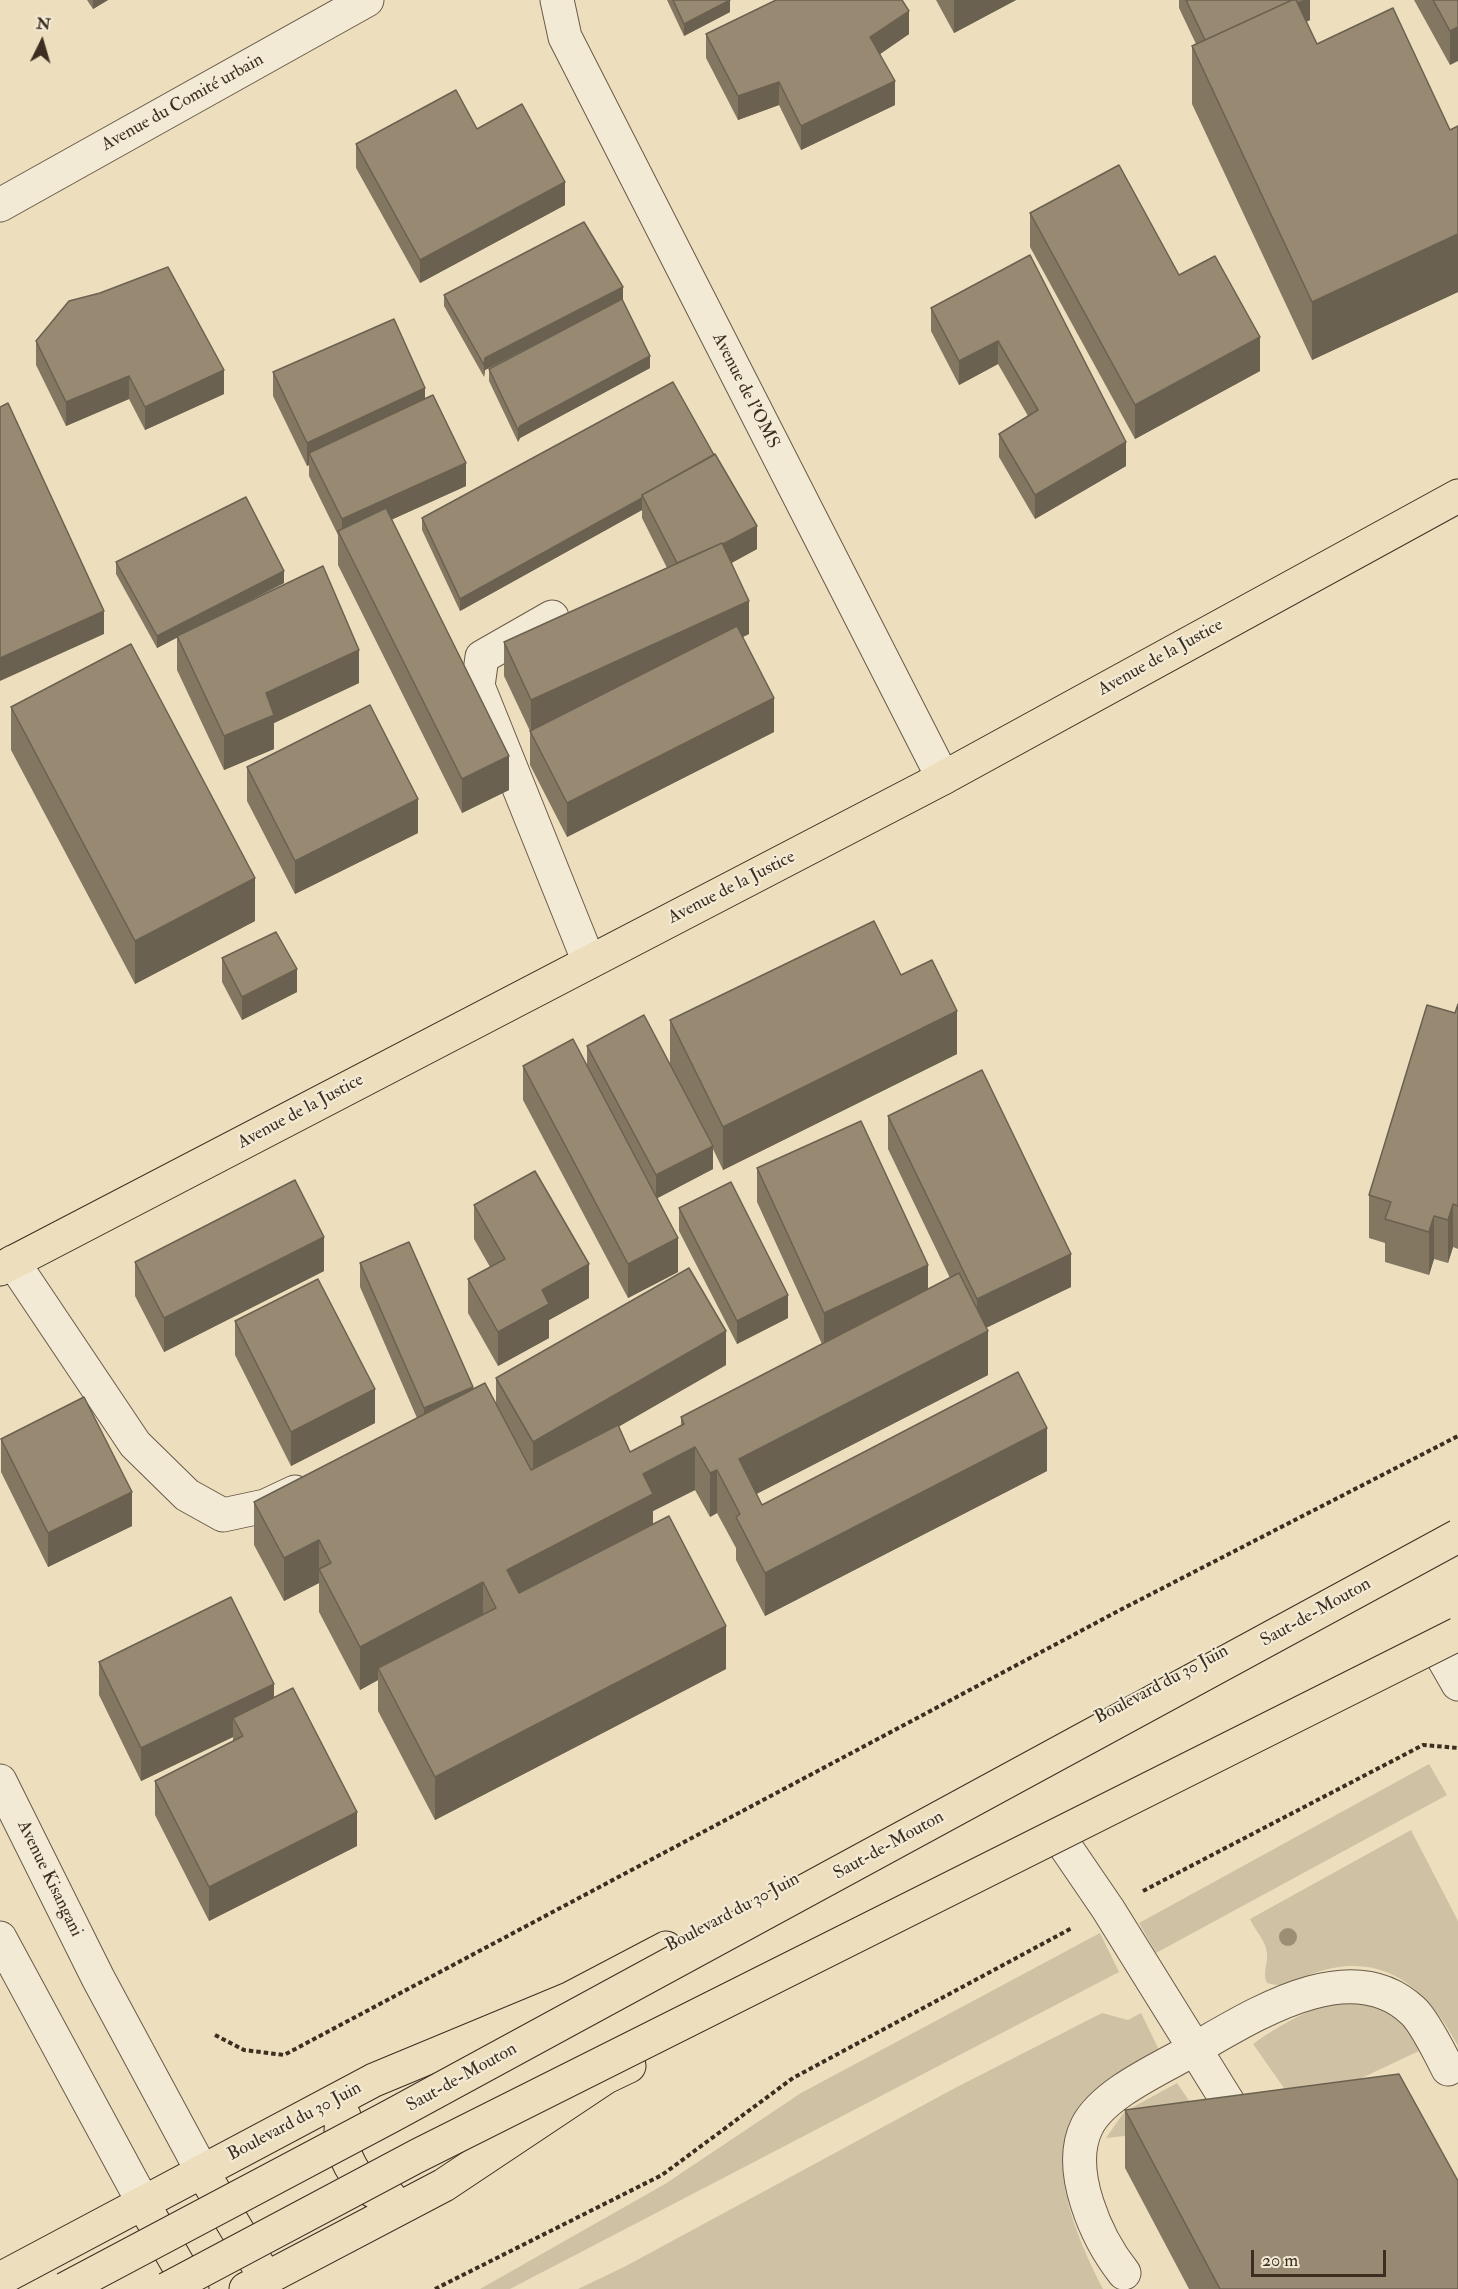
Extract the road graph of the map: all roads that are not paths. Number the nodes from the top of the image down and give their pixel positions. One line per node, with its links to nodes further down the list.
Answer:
1 (367, 0): 3 (street, Avenue du Comité urbain)
2 (557, 0): 6 (street, Avenue de l'OMS)
3 (0, 205)
4 (1458, 496): 6 (main road, Avenue de la Justice)
5 (552, 617): 7 (street)
6 (943, 778): 7 (main road, Avenue de la Justice)
7 (589, 962): 8 (main road, Avenue de la Justice)
8 (6, 1265): 9 (street)
9 (325, 1478)
10 (1458, 1530): 19 (main road, Boulevard du 30 Juin)
11 (1458, 1536): 27 (main road, Saut-de-Mouton, bridge)
12 (1453, 1646): 13 (street); 15 (main road); 28 (main road, bridge)
13 (1458, 1684)
14 (0, 1781): 21 (street, Avenue Kisangani)
15 (1065, 1846): 17 (street); 22 (main road)
16 (0, 1938): 23 (street)
17 (1193, 2049): 18 (street); 20 (street); 24 (street)
18 (1448, 2069)
19 (374, 2080): 21 (main road, Boulevard du 30 Juin); 22 (main road)
20 (1231, 2108)
21 (202, 2171): 23 (main road, Boulevard du 30 Juin); 26 (main road)
22 (444, 2185): 26 (main road)
23 (144, 2204): 25 (main road, Boulevard du 30 Juin); 29 (main road)
24 (1124, 2273)
25 (0, 2279)
26 (261, 2285)
27 (65, 2289)
28 (167, 2289)
29 (192, 2289)

